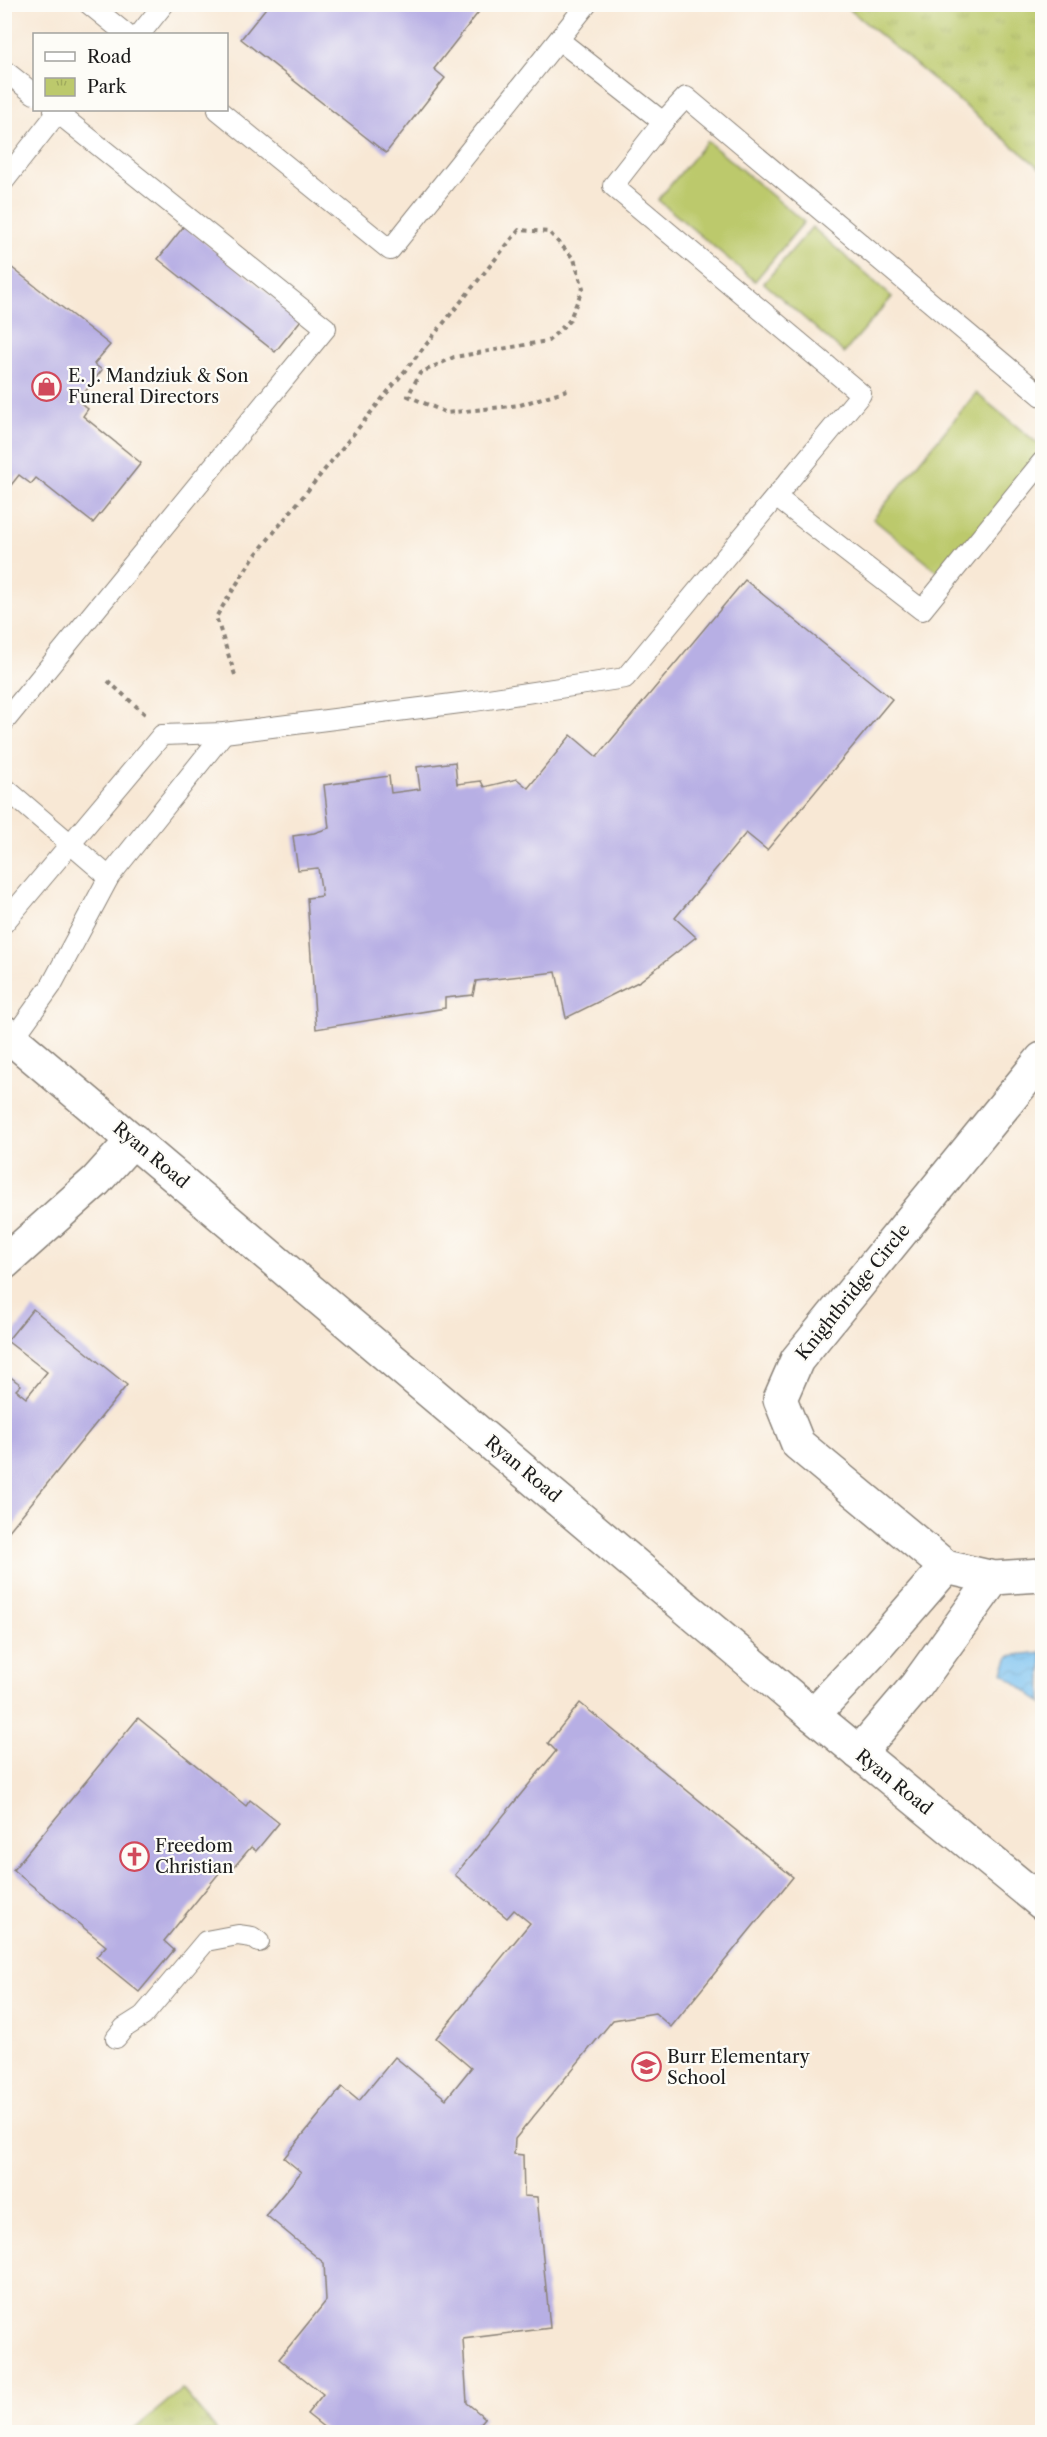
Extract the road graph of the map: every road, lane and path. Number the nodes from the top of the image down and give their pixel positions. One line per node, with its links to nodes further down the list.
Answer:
1 (88, 4): 4 (lane)
2 (587, 4): 6 (lane)
3 (158, 7): 5 (lane)
4 (125, 33)
5 (141, 33)
6 (559, 40): 10 (lane); 11 (lane)
7 (4, 70): 8 (lane)
8 (33, 93)
9 (56, 111): 12 (lane); 20 (lane)
10 (219, 111)
11 (663, 122): 14 (lane); 16 (lane)
12 (4, 181)
13 (570, 388): 17 (path)
14 (1042, 396)
15 (1042, 462): 16 (lane)
16 (776, 497): 21 (lane)
17 (235, 675)
18 (108, 681): 19 (path)
19 (153, 720)
20 (4, 722)
21 (224, 734): 23 (lane); 24 (lane)
22 (4, 787): 23 (lane)
23 (70, 845): 24 (lane); 25 (lane)
24 (109, 877): 26 (lane)
25 (4, 923)
26 (9, 1036): 28 (street, Ryan Road)
27 (1042, 1059): 30 (street, Knightbridge Circle)
28 (133, 1140): 29 (street); 33 (street, Ryan Road)
29 (4, 1263)
30 (946, 1567): 32 (street, Knightbridge Circle); 33 (street)
31 (1042, 1575): 32 (street, Knightbridge Circle)
32 (994, 1578): 34 (street)
33 (813, 1715): 34 (street, Ryan Road)
34 (859, 1753): 35 (street, Ryan Road)
35 (1042, 1903)
36 (259, 1942): 37 (lane)
37 (116, 2038)

